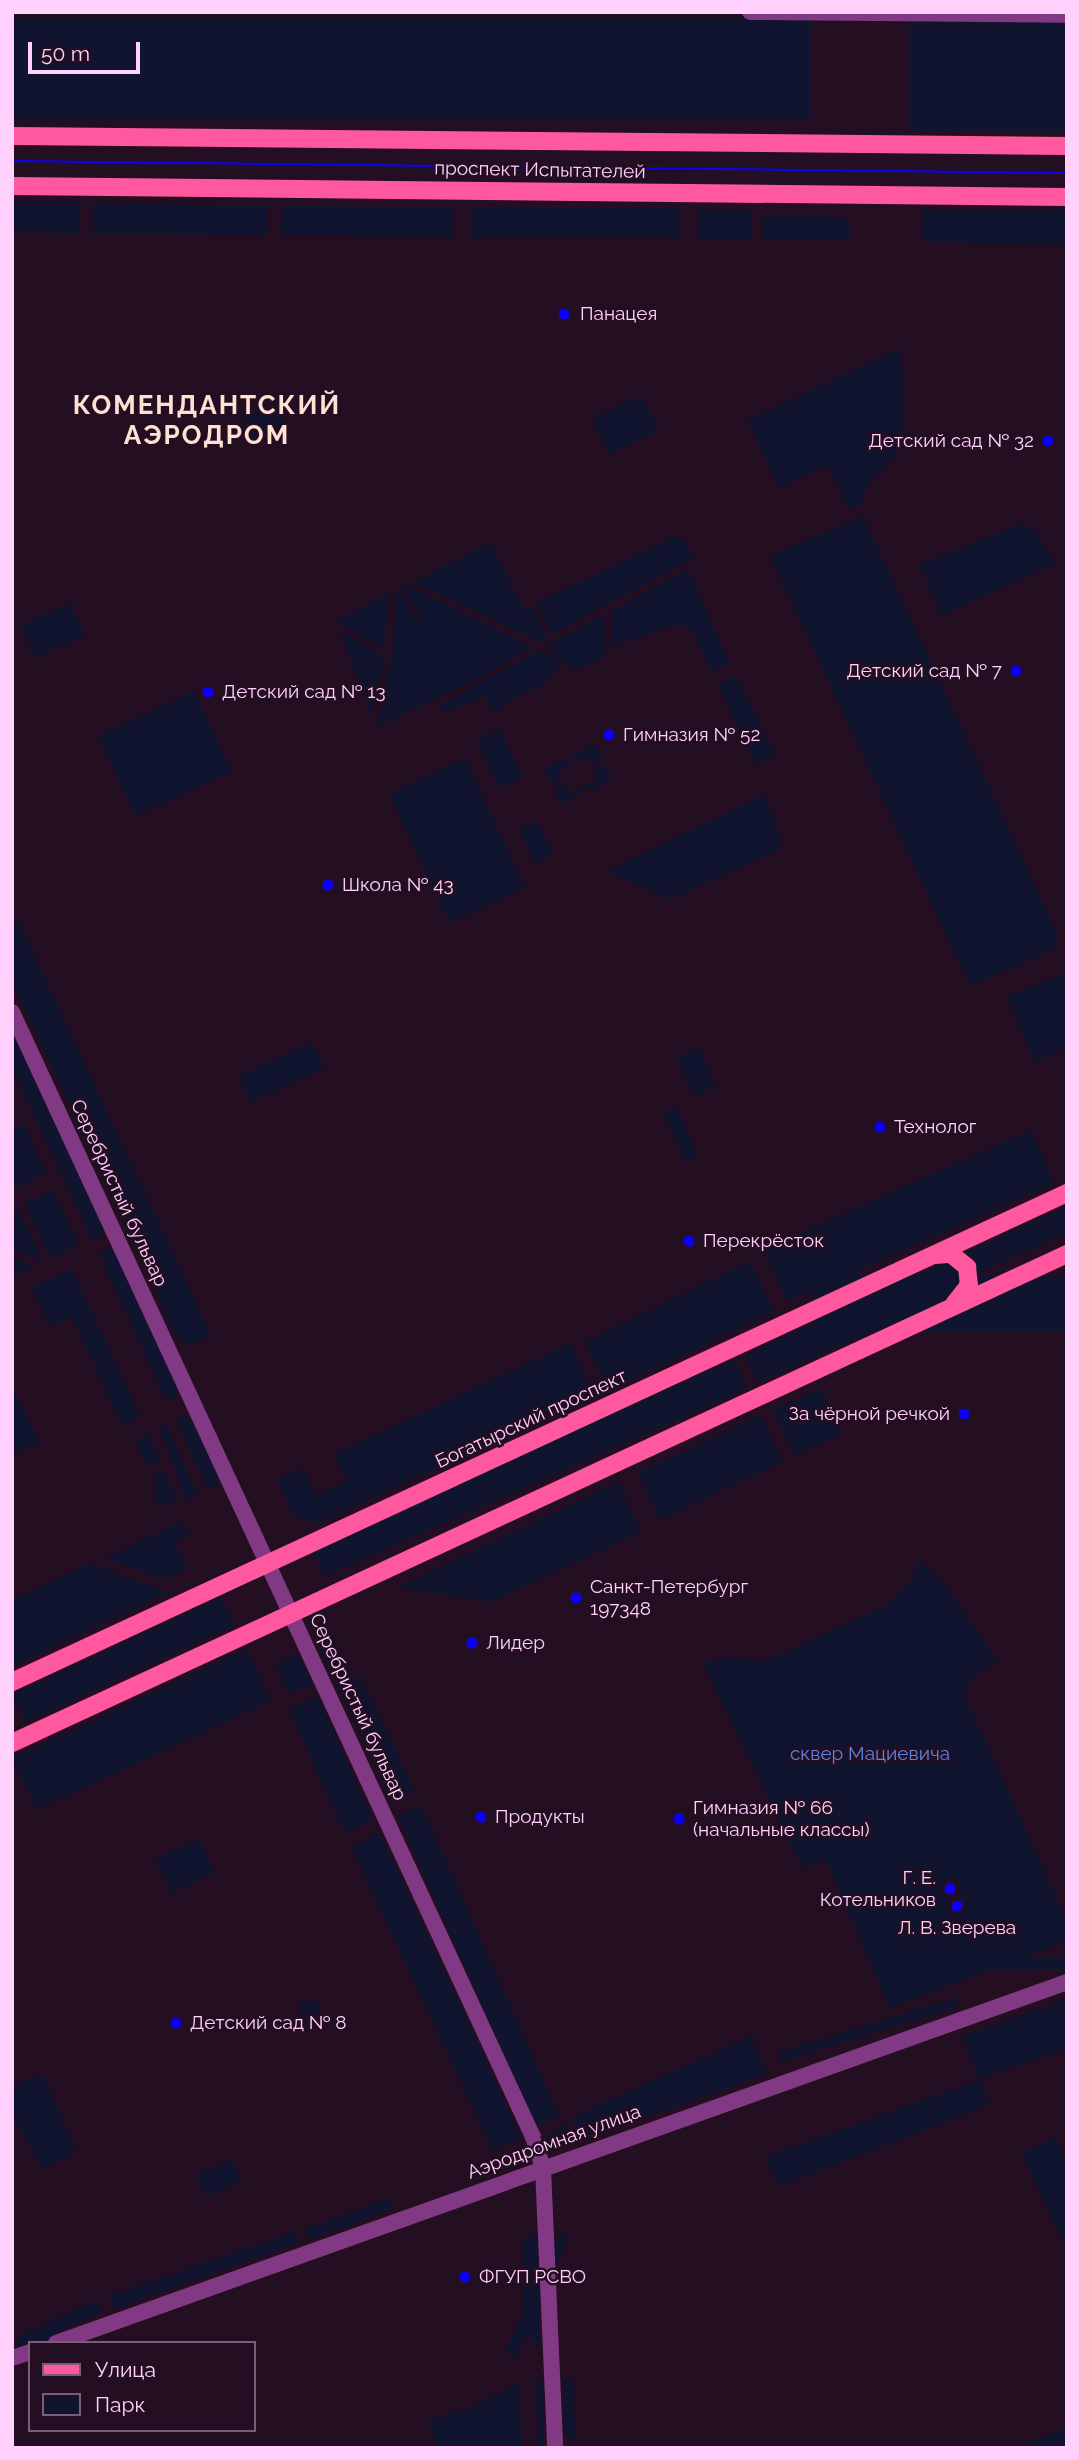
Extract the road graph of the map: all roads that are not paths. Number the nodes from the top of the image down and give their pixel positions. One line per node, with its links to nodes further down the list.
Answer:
1 (750, 12): 2 (street)
2 (1067, 15)
3 (12, 136): 4 (main road, проспект Испытателей)
4 (1067, 146)
5 (12, 186): 6 (main road, проспект Испытателей)
6 (1067, 197)
7 (12, 1012): 12 (street, Серебристый бульвар)
8 (1067, 1193): 10 (main road, Богатырский проспект)
9 (1067, 1254): 11 (main road)
10 (924, 1258): 11 (main road); 12 (main road, Богатырский проспект)
11 (949, 1308): 13 (main road)
12 (267, 1564): 13 (street, Серебристый бульвар); 14 (main road, Богатырский проспект)
13 (290, 1615): 15 (main road); 17 (street, Серебристый бульвар)
14 (12, 1682)
15 (12, 1743)
16 (1067, 1982): 17 (street, Аэродромная улица)
17 (544, 2168): 18 (street, Аэродромная улица); 19 (street, Серебристый бульвар)
18 (62, 2341)
19 (555, 2448)

